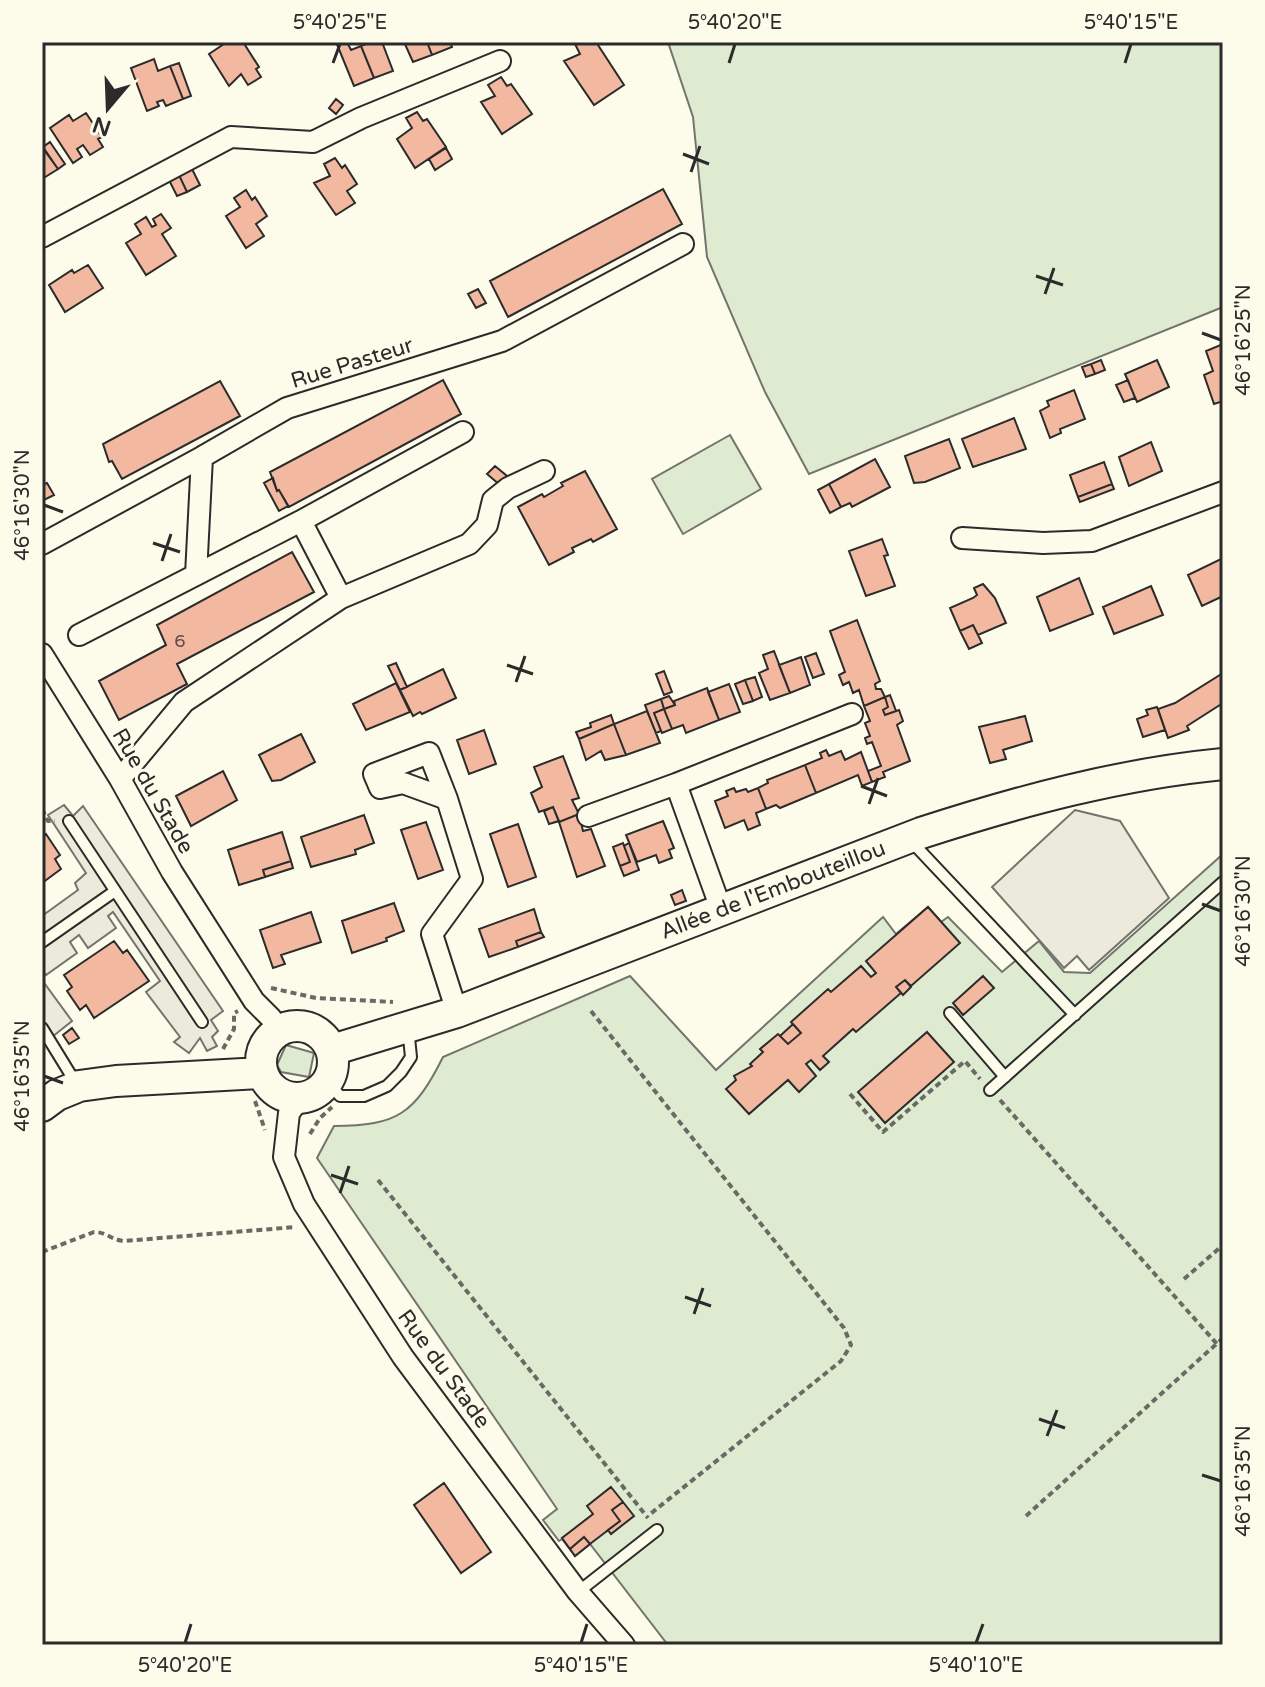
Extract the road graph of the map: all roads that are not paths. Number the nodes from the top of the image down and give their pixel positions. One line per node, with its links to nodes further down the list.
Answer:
1 (500, 61): 2 (street)
2 (42, 237)
3 (683, 244): 5 (street, Rue Pasteur)
4 (463, 432): 8 (street)
5 (202, 457): 10 (street, Rue Pasteur); 11 (street)
6 (544, 471): 12 (street)
7 (1223, 492): 9 (street)
8 (301, 521): 11 (street); 12 (street)
9 (962, 538)
10 (42, 544)
11 (196, 575): 13 (street)
12 (341, 598): 17 (street)
13 (79, 635)
14 (42, 654): 17 (street, Rue du Stade)
15 (852, 714): 18 (street)
16 (1223, 764): 22 (street, Allée de l'Embouteillou)
17 (120, 779): 33 (street, Rue du Stade)
18 (676, 784): 20 (street); 25 (street)
19 (447, 799): 27 (street)
20 (588, 816)
21 (69, 821): 24 (lane)
22 (908, 838): 25 (street, Allée de l'Embouteillou); 29 (lane)
23 (1223, 882): 29 (lane)
24 (115, 891): 26 (lane); 30 (lane)
25 (721, 909): 27 (street, Allée de l'Embouteillou)
26 (42, 942)
27 (457, 1012): 32 (street, Allée de l'Embouteillou)
28 (950, 1013): 36 (lane)
29 (1075, 1015): 36 (lane)
30 (202, 1022)
31 (42, 1028): 38 (lane)
32 (408, 1028): 34 (street, Allée de l'Embouteillou); 37 (lane)
33 (278, 1030): 34 (street); 35 (street)
34 (332, 1050): 37 (street)
35 (262, 1073): 38 (street); 40 (street)
36 (1005, 1077): 39 (lane)
37 (328, 1082): 40 (street)
38 (79, 1086): 41 (street)
39 (990, 1090)
40 (300, 1098): 43 (street, Rue du Stade)
41 (42, 1106)
42 (657, 1530): 43 (lane)
43 (578, 1592): 44 (street, Rue du Stade)
44 (624, 1645)

